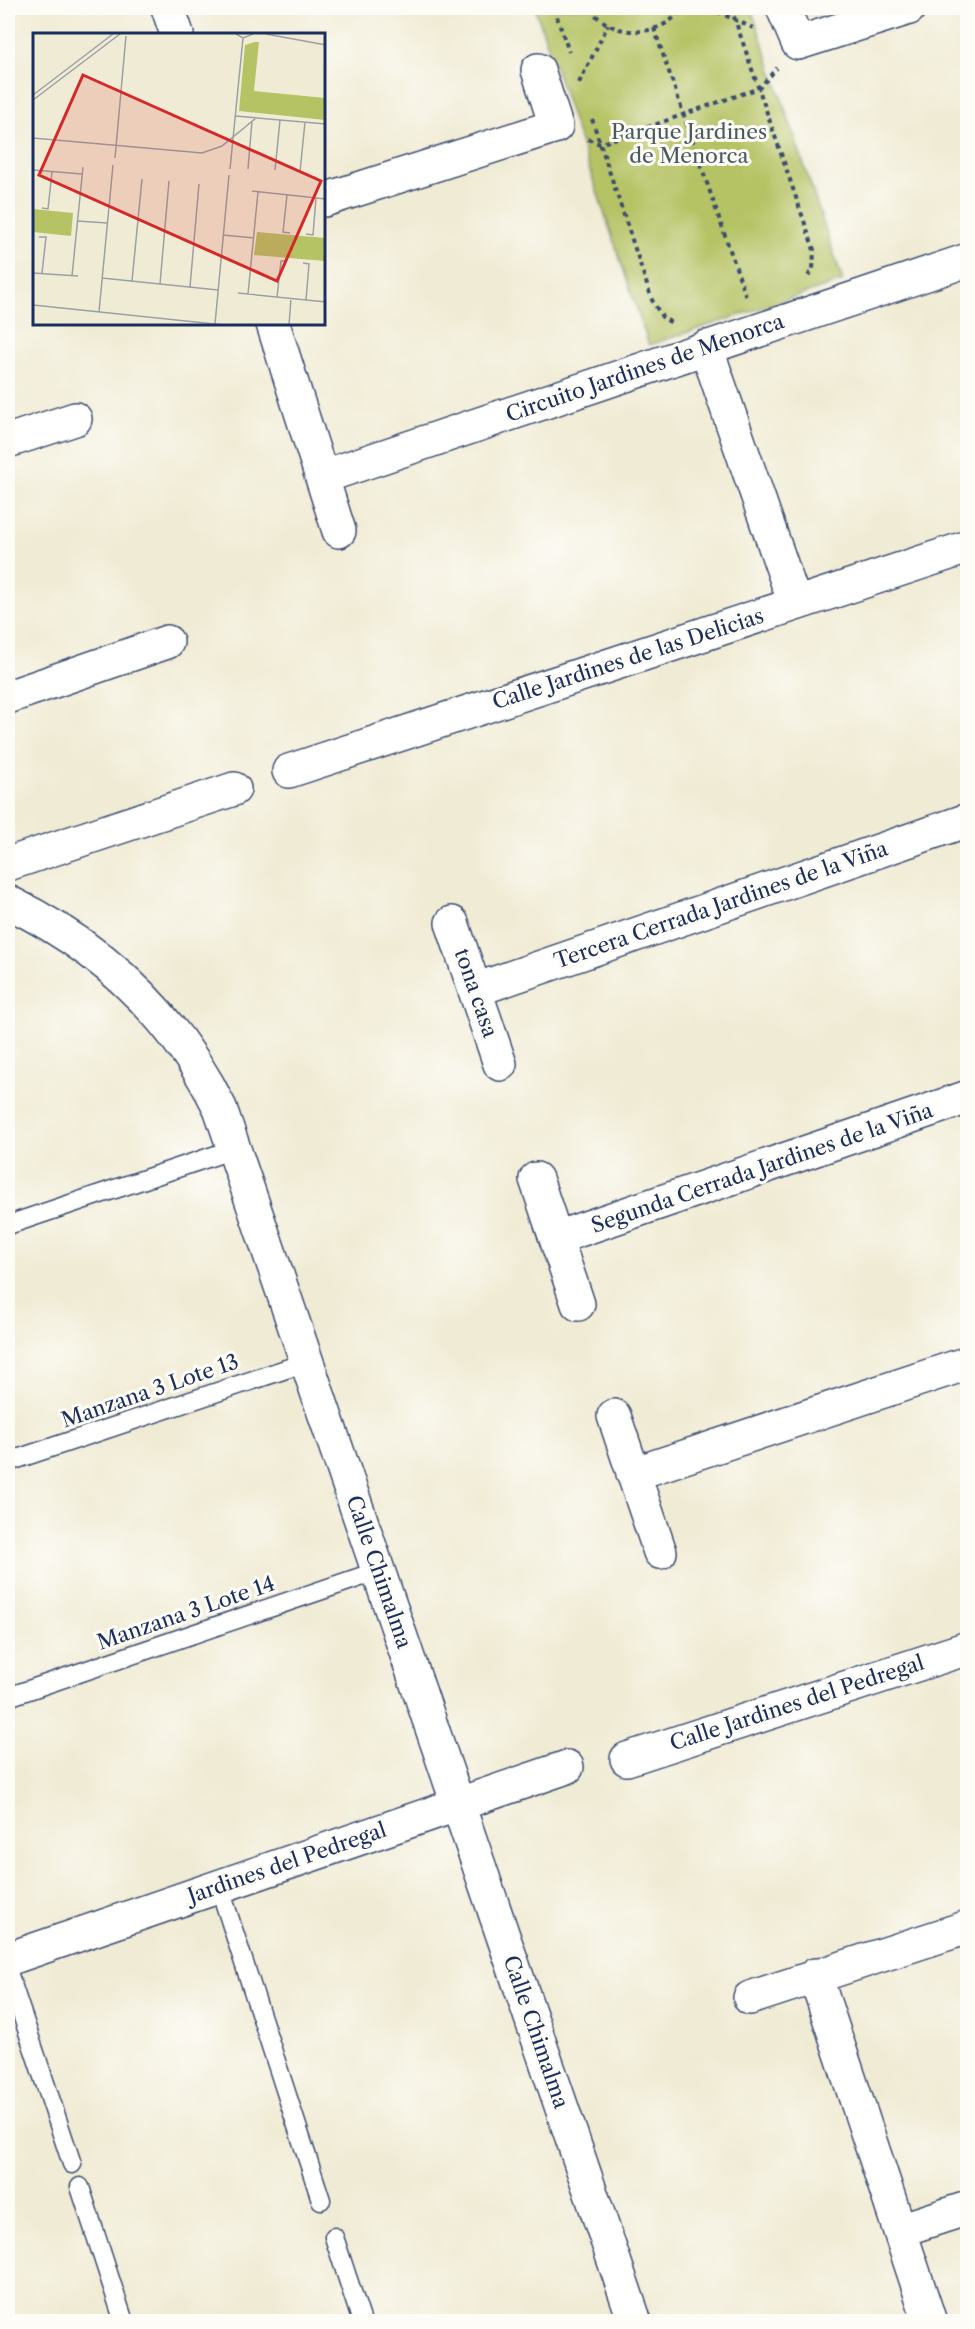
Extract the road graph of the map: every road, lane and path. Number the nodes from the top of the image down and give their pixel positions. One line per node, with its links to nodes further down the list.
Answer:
1 (168, 8): 10 (street)
2 (554, 8): 12 (path)
3 (590, 8): 8 (path)
4 (682, 8): 9 (path)
5 (731, 8): 16 (path)
6 (783, 8): 11 (street)
7 (909, 8): 11 (street)
8 (608, 25): 9 (path); 15 (path)
9 (654, 28): 19 (path)
10 (177, 33)
11 (798, 43): 16 (path)
12 (572, 61)
13 (538, 70): 20 (street)
14 (576, 72): 15 (path)
15 (579, 82): 17 (path); 20 (path)
16 (759, 88): 19 (path); 24 (path)
17 (583, 93)
18 (590, 113): 21 (path)
19 (684, 115): 21 (path); 26 (path)
20 (556, 126): 21 (path); 22 (street)
21 (600, 144): 29 (path)
22 (326, 199)
23 (968, 260): 30 (street, Circuito Jardines de Menorca)
24 (801, 285)
25 (758, 300): 26 (path)
26 (748, 303): 27 (path)
27 (738, 306)
28 (274, 326): 33 (street)
29 (679, 327)
30 (706, 347): 33 (street, Circuito Jardines de Menorca); 36 (street)
31 (75, 419): 32 (street)
32 (8, 441)
33 (322, 477): 34 (street)
34 (339, 531)
35 (968, 547): 36 (street, Calle Jardines de las Delicias)
36 (795, 604): 39 (street, Calle Jardines de las Delicias)
37 (167, 642): 38 (street)
38 (8, 697)
39 (289, 771)
40 (234, 789): 42 (street)
41 (968, 820): 45 (street, Tercera Cerrada Jardines de la Viña)
42 (8, 864)
43 (8, 902): 48 (street, Calle Chimalma)
44 (452, 922): 45 (street, tona casa)
45 (475, 990): 46 (street, tona casa)
46 (500, 1064)
47 (968, 1097): 51 (street, Segunda Cerrada Jardines de la Viña)
48 (234, 1149): 50 (lane); 53 (street, Calle Chimalma)
49 (536, 1179): 51 (street)
50 (8, 1225)
51 (556, 1238): 52 (street)
52 (578, 1304)
53 (307, 1362): 56 (lane, Manzana 3 Lote 13); 59 (street, Calle Chimalma)
54 (968, 1363): 57 (street)
55 (614, 1416): 57 (street)
56 (8, 1462)
57 (633, 1474): 58 (street)
58 (660, 1552)
59 (378, 1571): 61 (lane, Manzana 3 Lote 14); 64 (street, Calle Chimalma)
60 (968, 1648): 62 (street, Calle Jardines del Pedregal)
61 (8, 1697)
62 (627, 1759)
63 (567, 1767): 64 (street, Jardines del Pedregal)
64 (458, 1804): 65 (street, Jardines del Pedregal); 79 (street, Calle Chimalma)
65 (219, 1886): 67 (street, Jardines del Pedregal); 73 (lane)
66 (968, 1927): 69 (street)
67 (8, 1959)
68 (8, 1972): 71 (lane)
69 (815, 1975): 70 (street); 75 (street)
70 (750, 1998)
71 (72, 2164)
72 (80, 2187): 77 (lane)
73 (321, 2199)
74 (968, 2208): 75 (street)
75 (900, 2230): 80 (street)
76 (334, 2237): 78 (lane)
77 (124, 2322)
78 (362, 2322)
79 (635, 2322)
80 (930, 2322)

